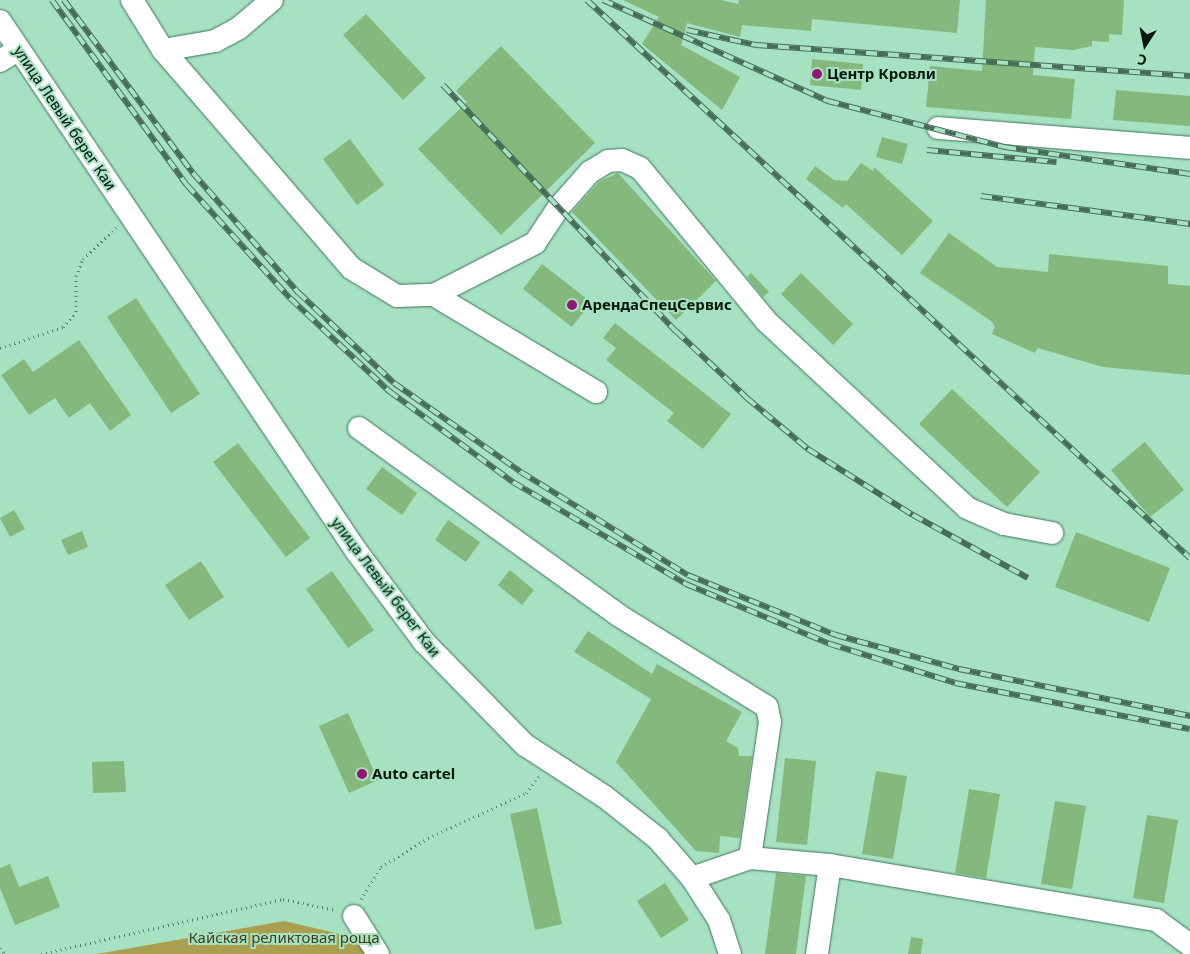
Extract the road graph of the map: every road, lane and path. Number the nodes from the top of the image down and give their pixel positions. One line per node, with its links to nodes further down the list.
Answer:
1 (132, 0): 5 (street)
2 (272, 0): 5 (street)
3 (0, 21): 4 (street, улица Левый берег Каи)
4 (19, 49): 6 (street); 9 (street, улица Левый берег Каи)
5 (163, 50): 10 (street)
6 (0, 61)
7 (938, 128): 8 (street)
8 (1190, 148)
9 (130, 215): 11 (path); 15 (street, улица Левый берег Каи)
10 (434, 295): 12 (street); 14 (street)
11 (0, 348)
12 (596, 392)
13 (359, 428): 16 (street)
14 (1052, 533)
15 (549, 762): 18 (street, улица Левый берег Каи); 19 (path)
16 (750, 858): 17 (street); 18 (street)
17 (830, 865): 20 (street); 26 (street)
18 (692, 878): 25 (street, улица Левый берег Каи)
19 (354, 916): 23 (path); 24 (street)
20 (1190, 945)
21 (0, 948): 22 (path)
22 (5, 954)
23 (41, 954)
24 (378, 954)
25 (730, 954)
26 (817, 954)

